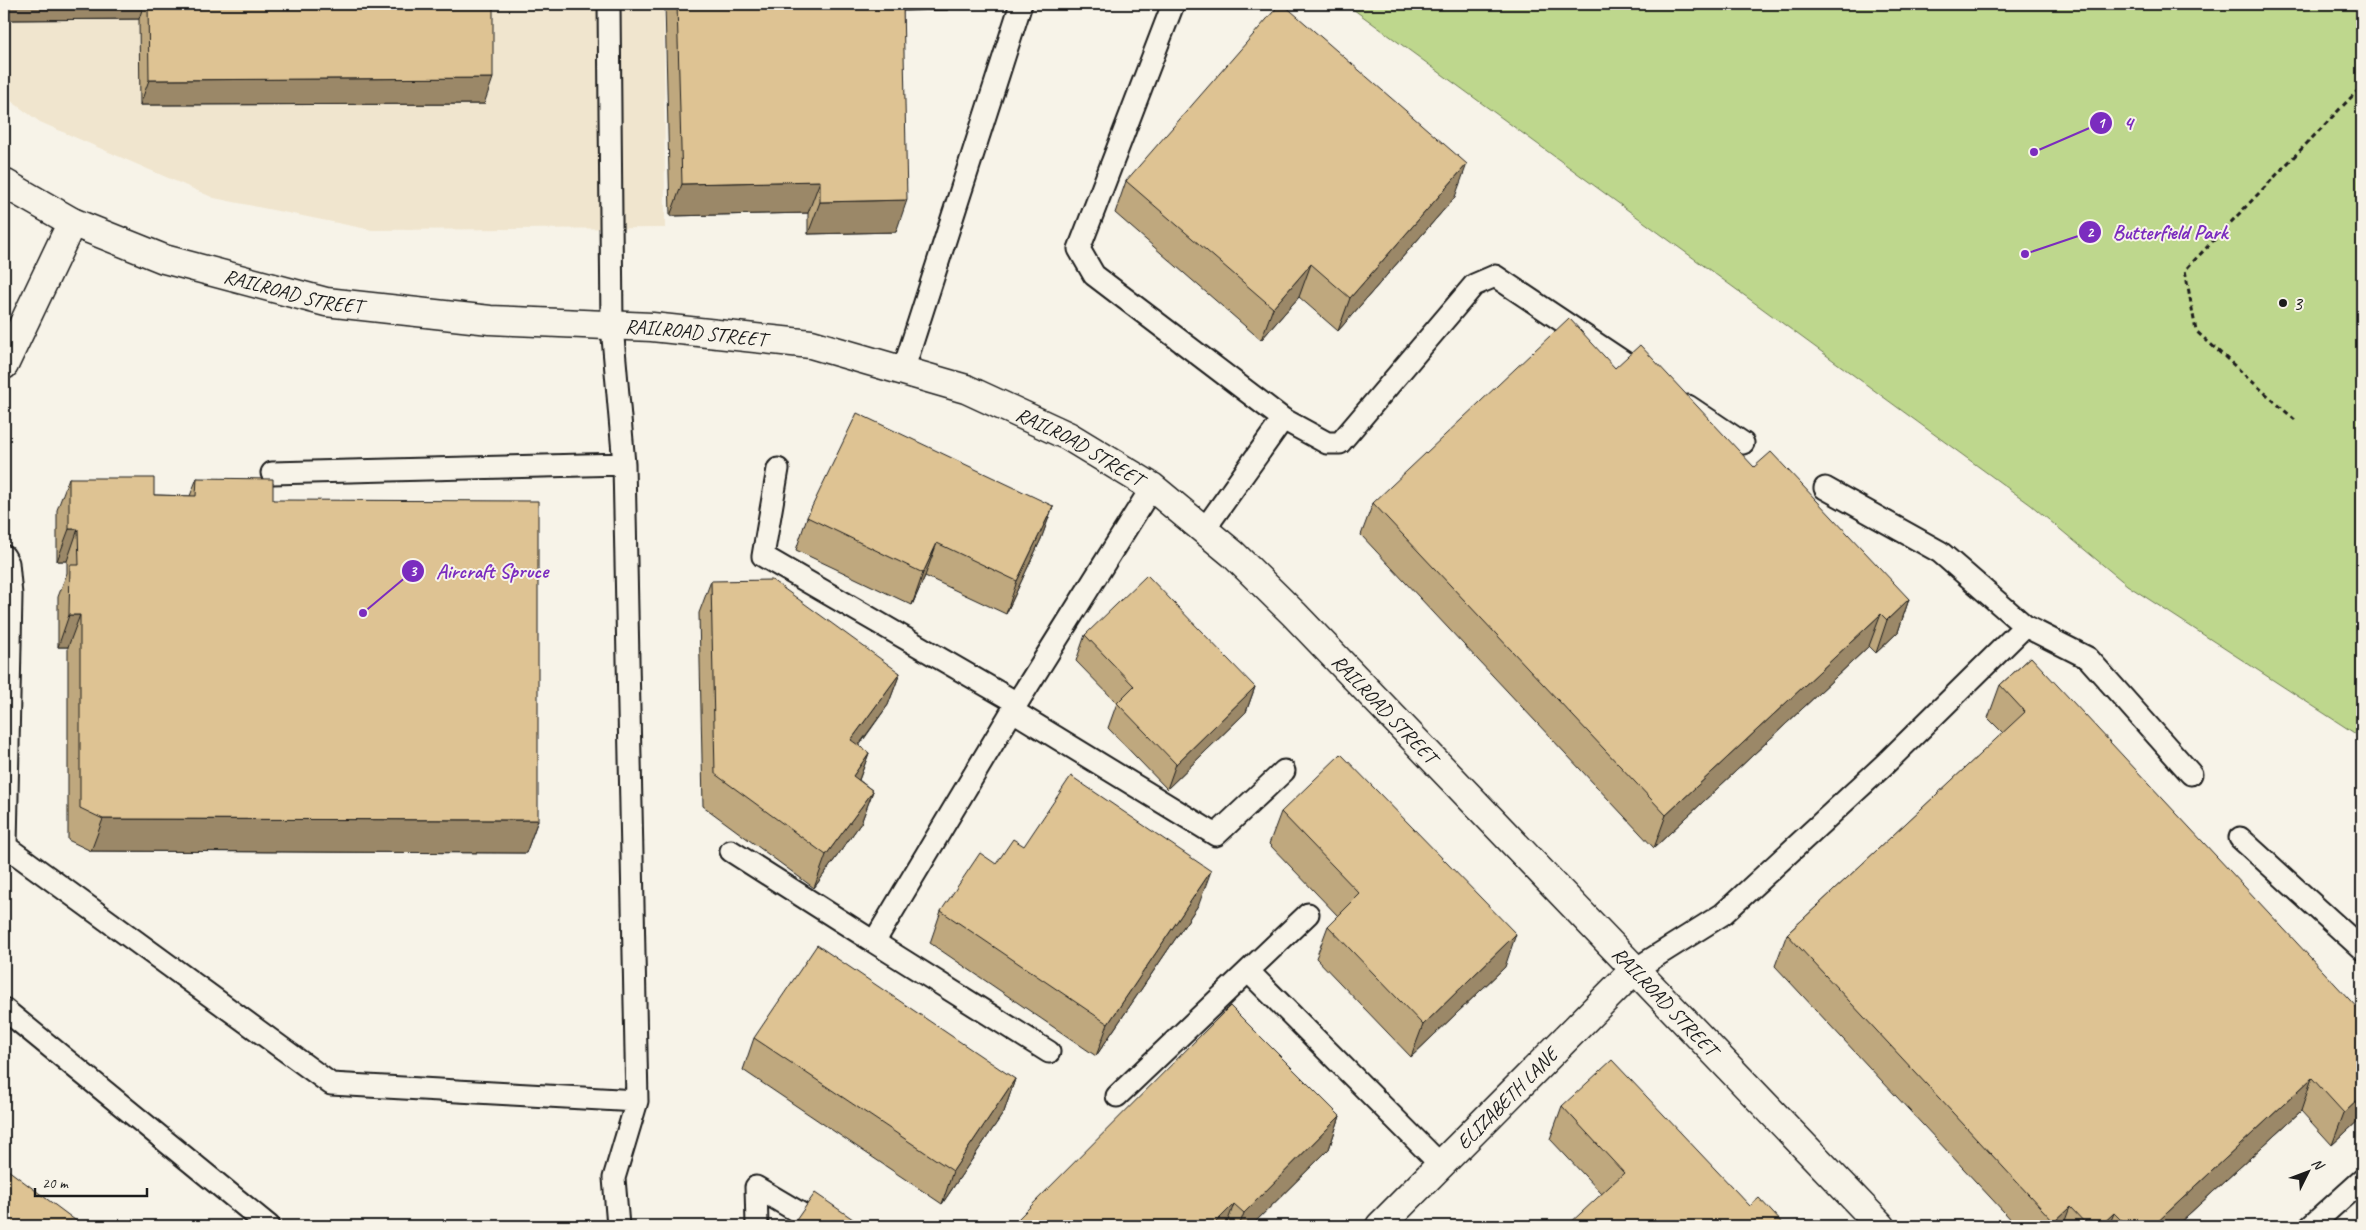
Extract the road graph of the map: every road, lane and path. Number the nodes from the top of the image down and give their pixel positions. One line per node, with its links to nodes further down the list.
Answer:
1 (609, 4): 9 (lane)
2 (1021, 4): 11 (lane)
3 (1688, 4): 5 (path)
4 (1172, 7): 12 (lane)
5 (1697, 10)
6 (2362, 86): 13 (path)
7 (4, 183): 8 (main road, RAILROAD STREET)
8 (72, 222): 9 (main road, RAILROAD STREET); 10 (main road)
9 (612, 326): 11 (main road, RAILROAD STREET); 15 (lane)
10 (4, 365)
11 (903, 371): 18 (main road, RAILROAD STREET)
12 (1283, 419): 14 (lane); 20 (lane)
13 (2295, 420)
14 (1744, 443)
15 (624, 464): 17 (lane); 37 (lane)
16 (778, 469): 23 (lane)
17 (272, 473)
18 (1152, 487): 20 (main road, RAILROAD STREET); 23 (lane)
19 (1825, 488): 22 (lane)
20 (1204, 530): 32 (main road, RAILROAD STREET)
21 (4, 556): 27 (lane)
22 (2025, 626): 25 (lane); 32 (lane)
23 (1015, 707): 24 (lane); 30 (lane)
24 (1284, 771)
25 (2191, 774)
26 (2240, 838): 31 (lane)
27 (5, 846): 37 (lane)
28 (731, 851): 30 (lane)
29 (1308, 914): 33 (lane)
30 (874, 942): 35 (lane)
31 (2362, 949)
32 (1634, 970): 38 (main road, ELIZABETH LANE); 45 (main road, RAILROAD STREET)
33 (1248, 971): 36 (lane); 38 (lane)
34 (4, 1010): 40 (lane)
35 (1049, 1052)
36 (1118, 1096)
37 (637, 1101): 41 (lane)
38 (1441, 1165): 44 (main road, ELIZABETH LANE)
39 (2362, 1180): 46 (lane)
40 (269, 1226)
41 (618, 1226)
42 (757, 1226): 43 (lane)
43 (822, 1226)
44 (1380, 1226)
45 (1881, 1226)
46 (2312, 1226)

